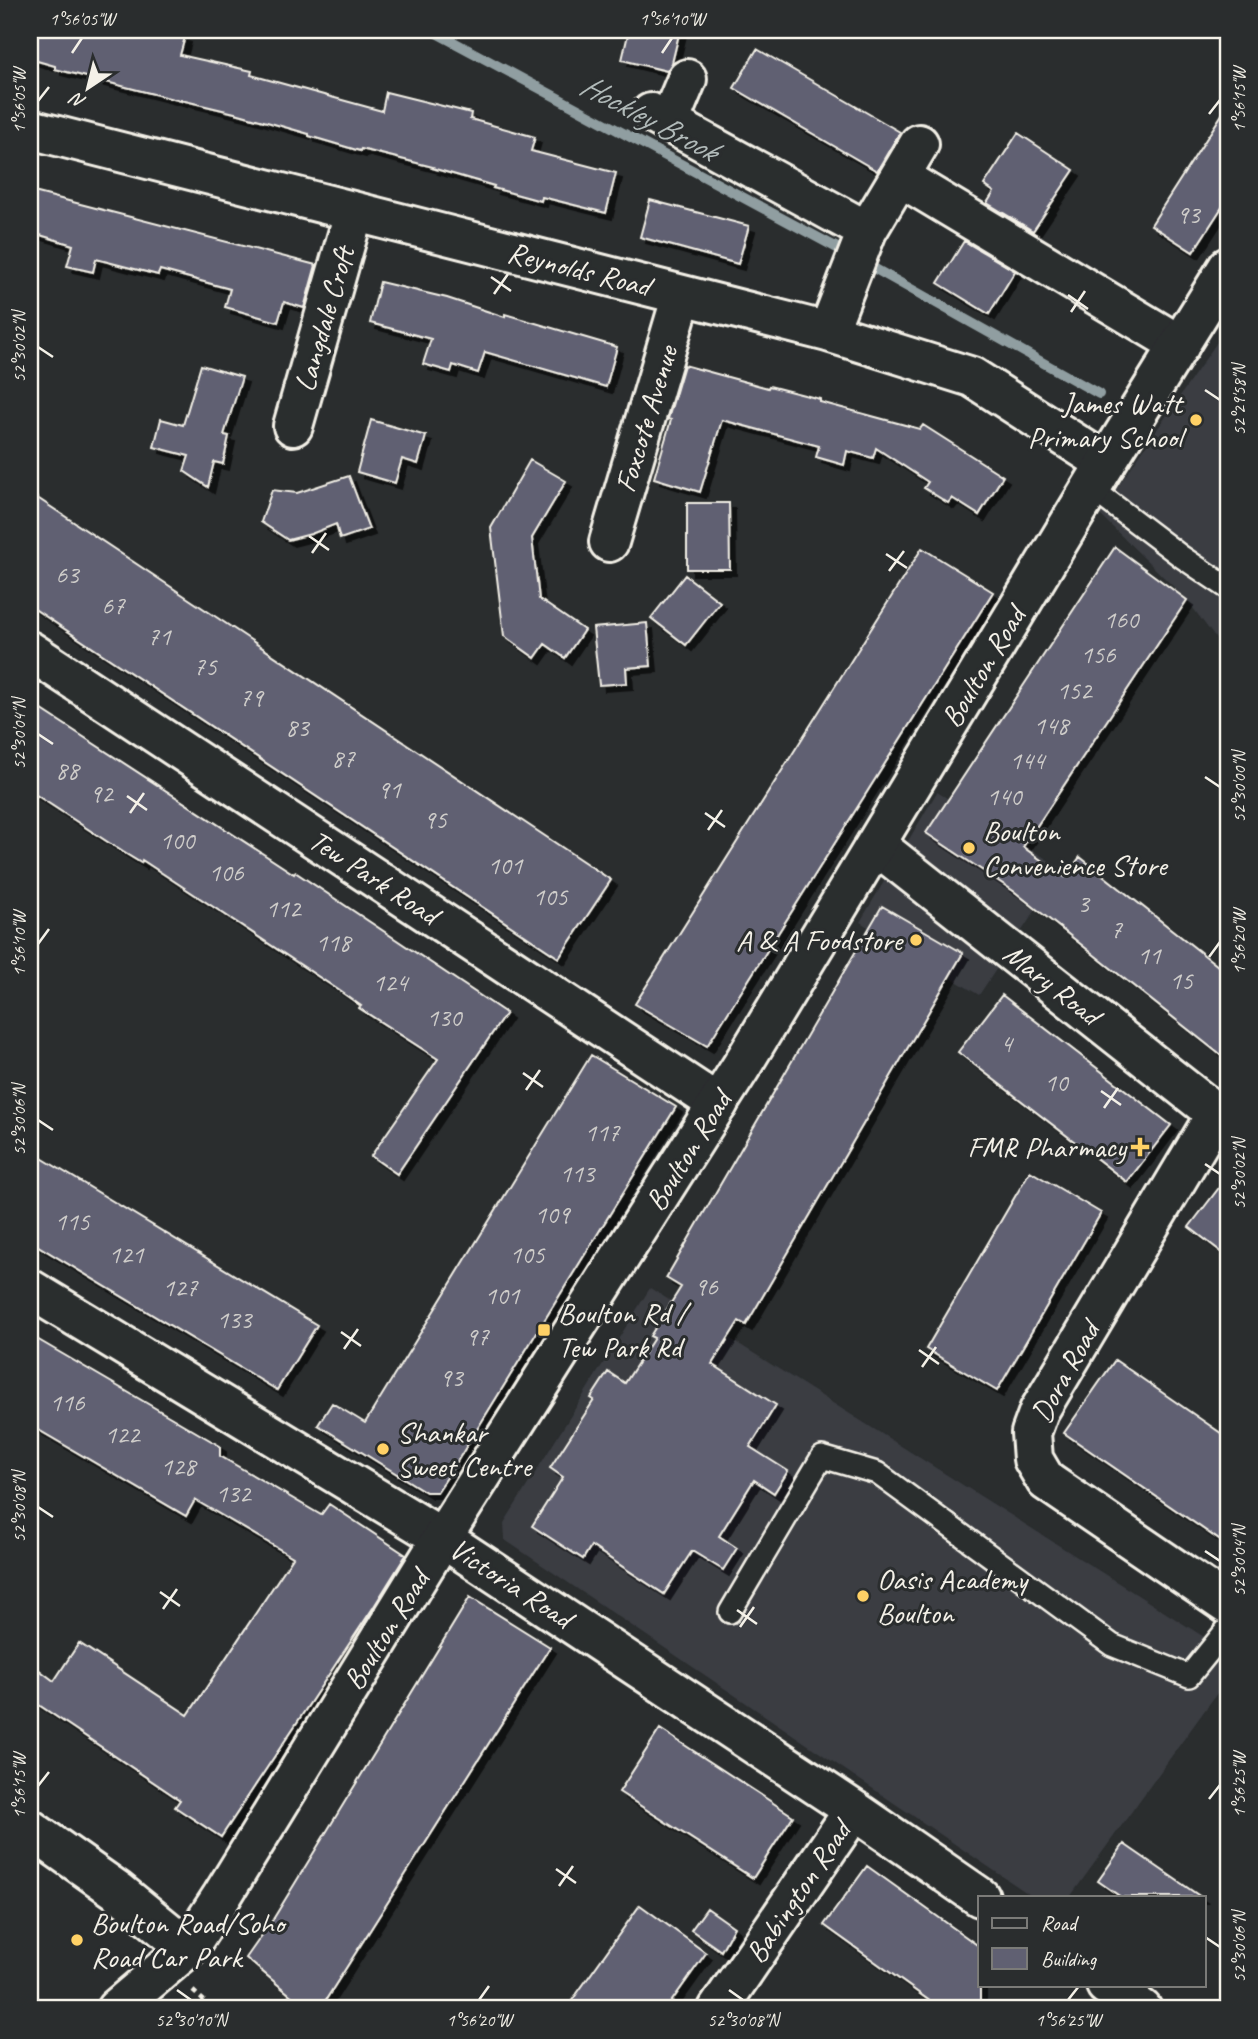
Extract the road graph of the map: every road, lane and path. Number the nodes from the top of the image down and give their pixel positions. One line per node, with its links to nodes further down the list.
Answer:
1 (687, 79): 6 (street)
2 (30, 130): 5 (street, Reynolds Road)
3 (919, 144): 4 (street)
4 (900, 177): 6 (street); 10 (street)
5 (354, 213): 8 (street, Reynolds Road); 11 (street, Langdale Croft)
6 (867, 231): 9 (street)
7 (1228, 267): 10 (street, Boulton Road)
8 (682, 295): 9 (street, Reynolds Road); 13 (street, Foxcote Avenue)
9 (828, 332): 12 (street, Reynolds Road)
10 (1180, 345): 12 (street, Boulton Road)
11 (293, 426)
12 (1099, 476): 14 (lane); 16 (street, Boulton Road)
13 (609, 542)
14 (1228, 588)
15 (30, 651): 17 (street, Tew Park Road)
16 (876, 845): 17 (street, Boulton Road); 18 (street, Mary Road)
17 (718, 1104): 20 (street, Boulton Road)
18 (1222, 1119): 21 (street, Dora Road)
19 (30, 1289): 20 (street, Victoria Road)
20 (442, 1538): 24 (street, Victoria Road); 27 (street, Boulton Road)
21 (1228, 1605)
22 (730, 1612): 23 (lane)
23 (1228, 1628)
24 (854, 1810): 26 (street, Victoria Road); 30 (street, Babington Road)
25 (35, 1841): 27 (street)
26 (979, 1896)
27 (188, 1948): 29 (street, Boulton Road)
28 (1108, 1986): 31 (street)
29 (116, 2009)
30 (718, 2009)
31 (1142, 2009)

